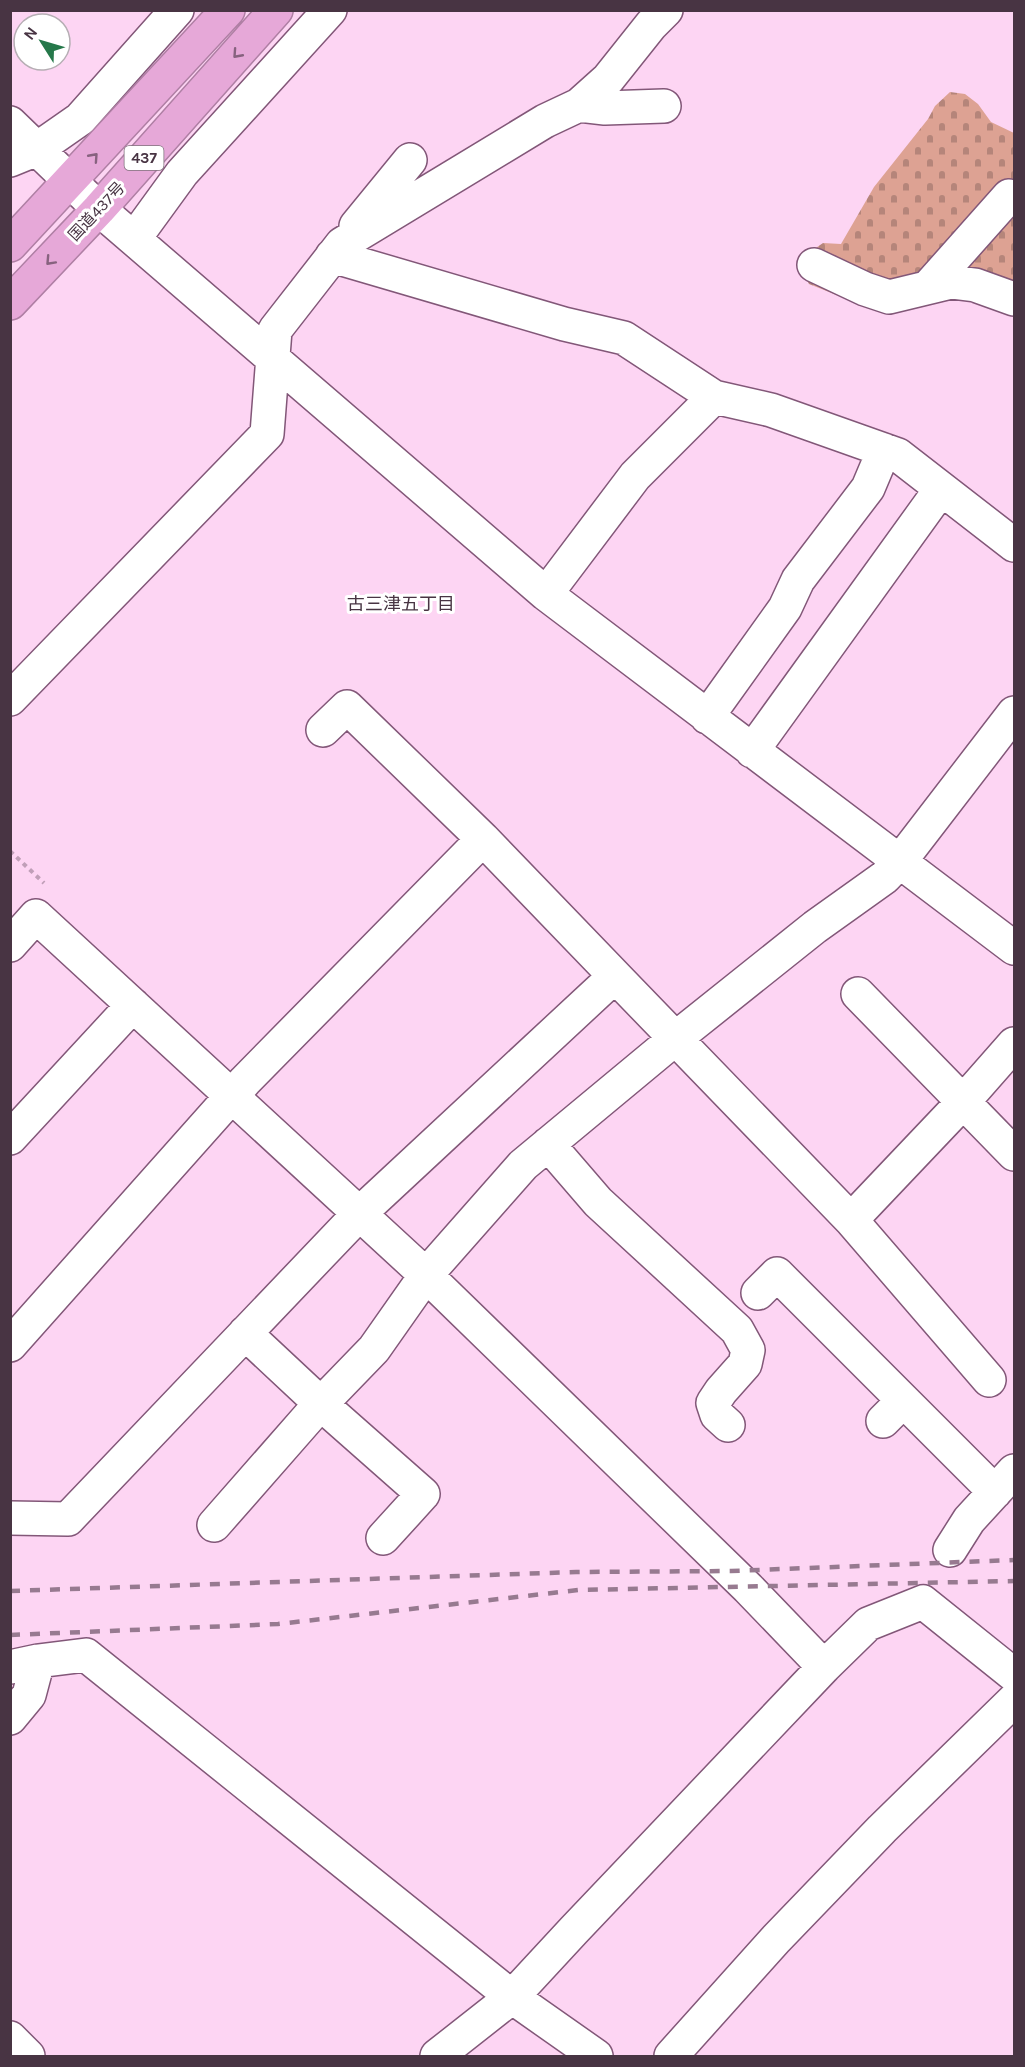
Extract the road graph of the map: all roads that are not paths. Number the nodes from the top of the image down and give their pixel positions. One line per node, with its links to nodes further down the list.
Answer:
1 (177, 10): 9 (street)
2 (228, 10): 11 (highway, 437, one-way to 2)
3 (276, 10): 13 (highway, 国道437号 / 437, one-way to 13)
4 (330, 10): 14 (street)
5 (666, 10): 6 (street)
6 (579, 105): 7 (street); 16 (street)
7 (664, 106)
8 (10, 123): 9 (street)
9 (24, 154): 11 (street)
10 (410, 160): 16 (street)
11 (70, 183): 13 (street); 15 (highway, 437)
12 (1010, 196): 18 (street)
13 (99, 209): 14 (street); 20 (highway, 国道437号 / 437, one-way to 20)
14 (134, 239): 21 (street)
15 (10, 245)
16 (337, 250): 21 (street); 22 (street)
17 (814, 265): 18 (street)
18 (929, 286): 19 (street)
19 (1014, 299)
20 (10, 303)
21 (273, 357): 26 (street); 27 (street)
22 (714, 397): 23 (street); 26 (street)
23 (884, 450): 24 (street); 29 (street)
24 (941, 489): 25 (street); 31 (street)
25 (1014, 545)
26 (546, 594): 29 (street)
27 (10, 699)
28 (1014, 713): 33 (street)
29 (707, 717): 31 (street)
30 (323, 730): 32 (street)
31 (752, 751): 33 (street)
32 (483, 839): 36 (street); 41 (street)
33 (901, 860): 35 (street); 39 (street)
34 (10, 945): 38 (street)
35 (1014, 948)
36 (615, 976): 39 (street); 46 (street)
37 (858, 994): 42 (street)
38 (133, 1005): 41 (street); 43 (street)
39 (676, 1038): 44 (street); 47 (street)
40 (1014, 1044): 42 (street)
41 (233, 1095): 46 (street); 51 (street)
42 (963, 1102): 45 (street); 47 (street)
43 (10, 1138)
44 (548, 1144): 48 (street); 54 (street)
45 (1014, 1154)
46 (360, 1213): 48 (street); 50 (street)
47 (851, 1220): 52 (street)
48 (426, 1275): 53 (street); 61 (street)
49 (758, 1293): 55 (street)
50 (245, 1333): 53 (street); 56 (street)
51 (10, 1345)
52 (989, 1380)
53 (321, 1404): 57 (street); 58 (street)
54 (728, 1425)
55 (1005, 1482): 59 (street)
56 (10, 1518)
57 (214, 1525)
58 (383, 1538)
59 (950, 1550)
60 (24, 1664): 64 (street); 65 (street)
61 (824, 1667): 62 (street); 65 (street)
62 (1014, 1675)
63 (1014, 1700): 70 (street)
64 (10, 1718)
65 (512, 1997): 68 (street); 69 (street)
66 (10, 2038): 67 (street)
67 (28, 2056)
68 (437, 2056)
69 (596, 2056)
70 (671, 2056)

